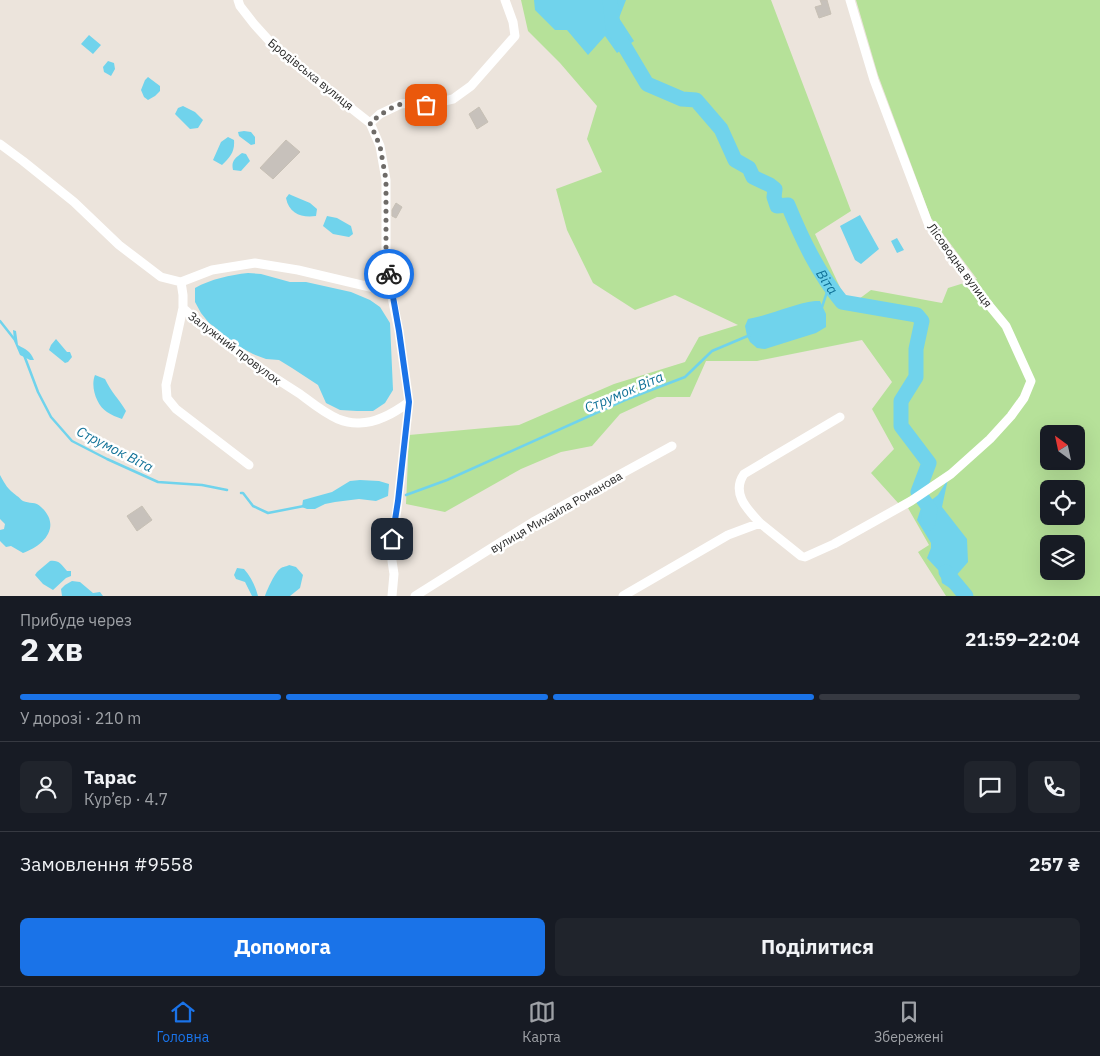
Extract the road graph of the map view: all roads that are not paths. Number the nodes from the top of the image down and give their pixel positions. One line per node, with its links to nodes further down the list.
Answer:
1 (238, 0): 4 (street, Бродівська вулиця)
2 (505, 0): 4 (street)
3 (850, 0): 13 (street, Лісоводна вулиця)
4 (370, 123): 7 (street, Бродівська вулиця)
5 (0, 144): 6 (street)
6 (181, 282): 7 (street); 8 (street, Залужний провулок)
7 (391, 292): 9 (street, Бродівська вулиця)
8 (183, 308): 9 (street, Залужний провулок); 12 (street)
9 (409, 402): 14 (street, Бродівська вулиця)
10 (840, 417): 13 (street)
11 (672, 446): 15 (street, вулиця Михайла Романова)
12 (249, 465)
13 (760, 523): 16 (street)
14 (392, 596)
15 (415, 596)
16 (623, 596)

